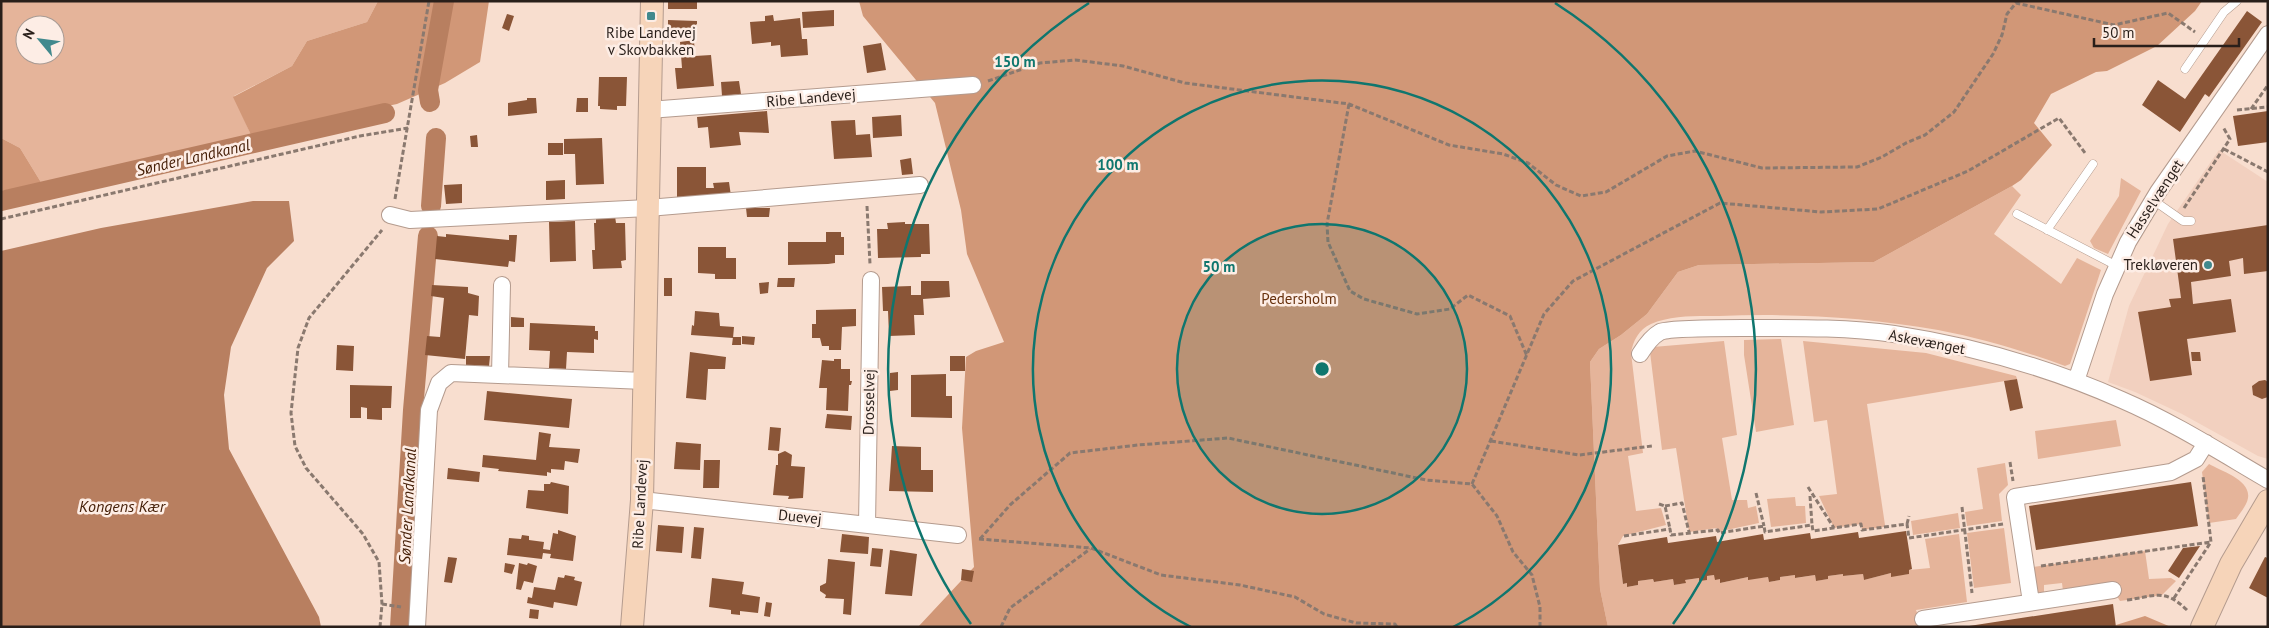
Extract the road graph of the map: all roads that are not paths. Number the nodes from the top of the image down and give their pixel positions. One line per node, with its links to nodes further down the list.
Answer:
1 (652, 1): 6 (main road, Ribe Landevej)
2 (2237, 1): 4 (lane)
3 (2268, 34): 9 (street, Hasselvænget)
4 (2185, 69)
5 (973, 85): 6 (street, Ribe Landevej)
6 (649, 110): 10 (main road, Ribe Landevej)
7 (2093, 164): 14 (lane)
8 (920, 185): 10 (street)
9 (2156, 196): 13 (lane); 15 (street, Hasselvænget)
10 (648, 208): 12 (street); 20 (main road, Ribe Landevej)
11 (2017, 214): 14 (lane)
12 (390, 215)
13 (2191, 221)
14 (2048, 230): 15 (lane)
15 (2117, 266): 21 (street, Hasselvænget)
16 (870, 280): 26 (street, Drosselvej)
17 (502, 285): 19 (street)
18 (1640, 354): 21 (street, Askevænget)
19 (500, 375): 20 (street); 32 (street)
20 (644, 381): 24 (main road, Ribe Landevej)
21 (2076, 381): 22 (street, Askevænget)
22 (2206, 443): 23 (street, Askevænget); 29 (street)
23 (2268, 480)
24 (642, 500): 26 (street, Duevej); 33 (main road, Ribe Landevej)
25 (2268, 501): 31 (main road)
26 (867, 525): 27 (street, Duevej)
27 (958, 535)
28 (2113, 590): 29 (street)
29 (2030, 602): 30 (street)
30 (1923, 619)
31 (2202, 626)
32 (417, 627)
33 (632, 627)

